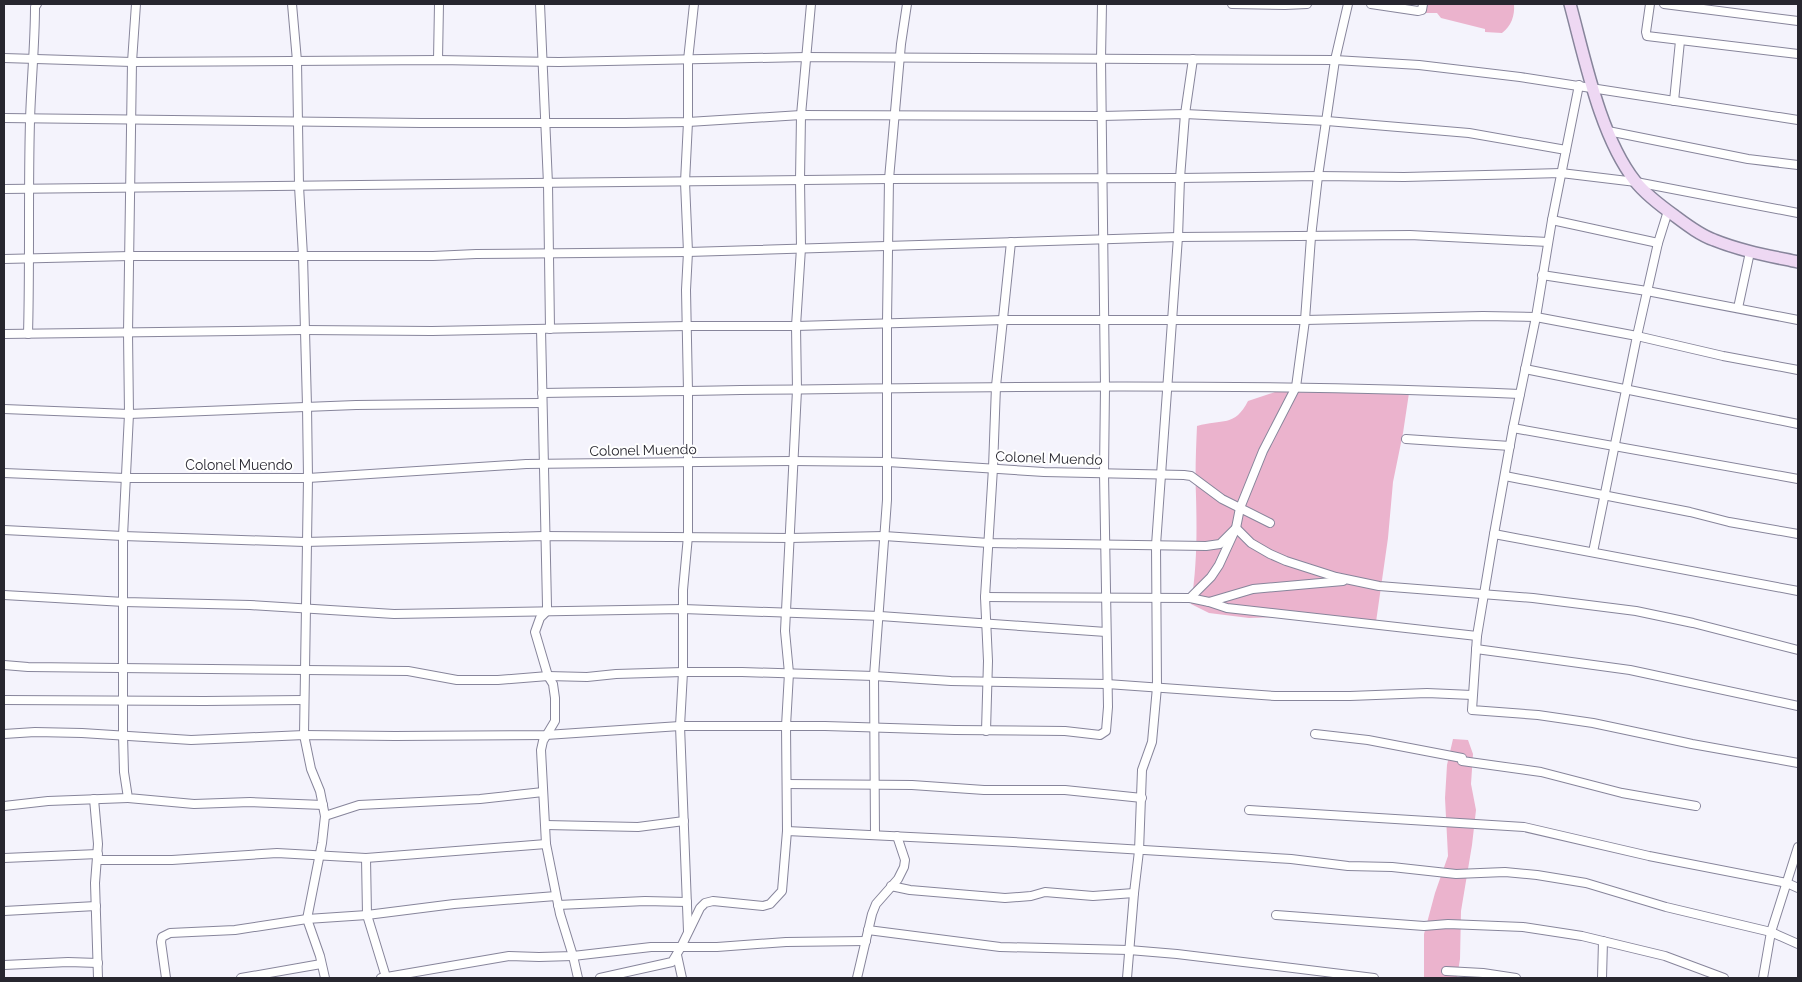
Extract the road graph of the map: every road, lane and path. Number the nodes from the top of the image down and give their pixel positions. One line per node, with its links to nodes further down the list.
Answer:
1 (37, 4): 24 (street)
2 (136, 4): 32 (street)
3 (292, 4): 30 (street)
4 (439, 4): 27 (street)
5 (540, 4): 31 (street)
6 (694, 4): 28 (street)
7 (811, 4): 21 (street)
8 (907, 4): 22 (street)
9 (1102, 4): 25 (street)
10 (1232, 4): 11 (street)
11 (1306, 4)
12 (1348, 4): 29 (street)
13 (1371, 4): 14 (street)
14 (1423, 4)
15 (1570, 4): 34 (street)
16 (1650, 4): 19 (street)
17 (1664, 4): 18 (street)
18 (1798, 22)
19 (1680, 40): 20 (street); 35 (street)
20 (1798, 54)
21 (806, 57): 22 (street); 28 (street); 37 (street)
22 (900, 57): 25 (street); 38 (street)
23 (4, 58): 24 (street)
24 (33, 59): 32 (street); 41 (street)
25 (1100, 59): 26 (street); 39 (street)
26 (1193, 59): 29 (street); 36 (street)
27 (438, 60): 30 (street); 31 (street)
28 (688, 60): 31 (street); 47 (street)
29 (1335, 60): 33 (street); 45 (street)
30 (297, 61): 32 (street); 44 (street)
31 (542, 61): 46 (street)
32 (132, 62): 42 (street)
33 (1579, 85): 34 (street); 49 (street)
34 (1593, 87): 35 (street); 48 (street)
35 (1674, 101): 43 (street)
36 (1185, 114): 39 (street); 45 (street); 54 (street)
37 (801, 115): 38 (street); 47 (street); 56 (street)
38 (894, 116): 39 (street); 55 (street)
39 (1102, 116): 53 (street)
40 (4, 118): 41 (street)
41 (30, 119): 42 (street); 63 (street)
42 (132, 119): 44 (street); 61 (street)
43 (1798, 120)
44 (298, 121): 46 (street); 60 (street)
45 (1327, 121): 49 (street); 52 (street)
46 (546, 122): 47 (street); 59 (street)
47 (688, 122): 57 (street)
48 (1608, 131): 50 (street); 58 (street)
49 (1566, 150): 51 (street)
50 (1798, 165)
51 (1561, 173): 52 (street); 58 (street); 66 (street)
52 (1318, 176): 54 (street); 68 (street)
53 (1102, 178): 54 (street); 55 (street); 69 (street)
54 (1180, 178): 67 (street)
55 (890, 179): 56 (street); 73 (street)
56 (800, 180): 57 (street); 74 (street)
57 (685, 182): 59 (street); 75 (street)
58 (1636, 182): 64 (street); 65 (street)
59 (548, 184): 60 (street); 77 (street)
60 (299, 186): 61 (street); 79 (street)
61 (131, 187): 63 (street); 78 (street)
62 (4, 189): 63 (street)
63 (29, 189): 80 (street)
64 (1668, 211): 72 (street); 76 (street)
65 (1798, 213)
66 (1552, 220): 71 (street); 72 (street)
67 (1178, 237): 68 (street); 69 (street); 88 (street)
68 (1310, 237): 71 (street); 90 (street)
69 (1103, 239): 70 (street); 87 (street)
70 (1011, 242): 73 (street); 89 (street)
71 (1548, 242): 83 (street)
72 (1658, 243): 84 (street)
73 (888, 245): 74 (street); 92 (street)
74 (801, 248): 75 (street); 94 (street)
75 (688, 252): 77 (street); 93 (street)
76 (1750, 252): 82 (street); 85 (street)
77 (550, 254): 79 (street); 96 (street)
78 (130, 256): 79 (street); 80 (street); 98 (street)
79 (303, 256): 97 (street)
80 (30, 258): 81 (street); 100 (street)
81 (4, 259)
82 (1798, 262)
83 (1542, 275): 84 (street); 86 (street)
84 (1647, 290): 85 (street); 101 (street)
85 (1738, 308): 91 (street)
86 (1536, 317): 90 (street); 101 (street); 102 (street)
87 (1103, 319): 88 (street); 89 (street); 107 (street)
88 (1172, 319): 90 (street); 105 (street)
89 (1004, 320): 92 (street); 104 (street)
90 (1304, 320): 108 (street)
91 (1798, 320)
92 (887, 322): 94 (street); 106 (street)
93 (687, 326): 94 (street); 96 (street); 111 (street)
94 (796, 326): 110 (street)
95 (541, 329): 96 (street); 97 (street); 112 (street)
96 (550, 329)
97 (304, 330): 98 (street); 115 (street)
98 (128, 333): 100 (street); 117 (street)
99 (4, 334): 100 (street)
100 (28, 334)
101 (1637, 336): 103 (street); 109 (street)
102 (1525, 368): 109 (street); 113 (street)
103 (1798, 370)
104 (996, 386): 106 (street); 107 (street); 127 (street)
105 (1167, 386): 107 (street); 108 (street); 130 (street)
106 (887, 387): 110 (street); 125 (street)
107 (1105, 387): 129 (street)
108 (1296, 387): 113 (street); 136 (street)
109 (1626, 389): 118 (street); 122 (street)
110 (796, 390): 111 (street); 124 (street)
111 (688, 391): 112 (street); 123 (street)
112 (542, 393): 114 (street)
113 (1520, 394): 119 (street)
114 (542, 403): 115 (street); 126 (street)
115 (307, 406): 117 (street); 133 (street)
116 (4, 409): 117 (street)
117 (129, 414): 132 (street)
118 (1798, 424)
119 (1513, 428): 121 (street); 122 (street)
120 (1406, 439): 121 (street)
121 (1510, 446): 131 (street)
122 (1615, 446): 134 (street); 135 (street)
123 (688, 461): 124 (street, Colonel Muendo); 126 (street, Colonel Muendo); 144 (street)
124 (793, 461): 125 (street, Colonel Muendo); 146 (street)
125 (888, 462): 127 (street, Colonel Muendo); 145 (street)
126 (543, 464): 133 (street, Colonel Muendo); 143 (street)
127 (993, 468): 129 (street, Colonel Muendo); 148 (street)
128 (4, 472): 132 (street, Colonel Muendo)
129 (1104, 473): 130 (street, Colonel Muendo); 150 (street)
130 (1160, 474): 136 (street, Colonel Muendo); 149 (street)
131 (1505, 476): 135 (street); 140 (street)
132 (125, 478): 133 (street, Colonel Muendo); 142 (street)
133 (308, 478): 147 (street)
134 (1798, 479)
135 (1604, 495): 141 (street); 151 (street)
136 (1240, 508): 137 (street, Colonel Muendo); 138 (street)
137 (1270, 523)
138 (1236, 528): 149 (street); 152 (street); 159 (street)
139 (4, 530): 142 (street)
140 (1494, 534): 151 (street); 154 (street)
141 (1798, 534)
142 (123, 536): 147 (street); 160 (street)
143 (544, 536): 144 (street); 147 (street); 164 (street)
144 (688, 536): 146 (street); 163 (street)
145 (884, 536): 146 (street); 148 (street); 166 (street)
146 (790, 538): 165 (street)
147 (306, 542): 162 (street)
148 (989, 543): 150 (street); 156 (street)
149 (1156, 545): 150 (street); 158 (street)
150 (1105, 546): 157 (street)
151 (1593, 552): 153 (street)
152 (1352, 580): 154 (street); 161 (street)
153 (1798, 591)
154 (1484, 595): 169 (street); 171 (street)
155 (4, 596): 160 (street)
156 (985, 597): 157 (street); 167 (street)
157 (1106, 598): 158 (street); 168 (street)
158 (1157, 598): 159 (street); 181 (street)
159 (1190, 598): 161 (street)
160 (124, 602): 162 (street); 173 (street)
161 (1209, 602): 169 (street)
162 (305, 609): 164 (street); 174 (street)
163 (683, 609): 164 (street); 165 (street); 175 (street)
164 (547, 612): 177 (street)
165 (786, 613): 166 (street); 176 (street)
166 (880, 616): 167 (street); 178 (street)
167 (986, 624): 168 (street); 179 (street)
168 (1106, 632): 180 (street)
169 (1477, 636): 170 (street)
170 (1476, 649): 182 (street); 186 (street)
171 (1798, 650)
172 (4, 665): 173 (street)
173 (123, 668): 174 (street); 185 (street)
174 (305, 669): 177 (street); 184 (street)
175 (683, 672): 176 (street); 177 (street); 187 (street)
176 (789, 673): 178 (street); 188 (street)
177 (548, 676): 195 (street)
178 (874, 676): 179 (street); 189 (street)
179 (988, 681): 180 (street); 190 (street)
180 (1107, 684): 181 (street); 190 (street)
181 (1157, 687): 182 (street); 201 (street)
182 (1472, 695): 196 (street)
183 (4, 700): 185 (street)
184 (304, 700): 185 (street); 194 (street)
185 (124, 701): 193 (street)
186 (1798, 706)
187 (680, 726): 188 (street); 195 (street); 208 (street)
188 (786, 726): 189 (street); 197 (street)
189 (873, 728): 190 (street); 198 (street)
190 (986, 730)
191 (4, 734): 193 (street)
192 (1315, 734): 205 (street)
193 (122, 735): 194 (street); 200 (street)
194 (304, 735): 195 (street); 203 (street)
195 (546, 735): 199 (street)
196 (1798, 763)
197 (787, 784): 198 (street); 210 (street)
198 (875, 786): 201 (street); 211 (street)
199 (543, 792): 207 (street); 209 (street)
200 (128, 798): 202 (street); 203 (street)
201 (1142, 798): 215 (street)
202 (94, 799): 204 (street); 217 (street)
203 (323, 805): 207 (street)
204 (4, 806)
205 (1696, 806)
206 (1248, 810): 220 (street)
207 (324, 816): 216 (street)
208 (684, 821): 209 (street); 225 (street)
209 (546, 825): 213 (street)
210 (787, 832): 211 (street); 233 (street)
211 (874, 835): 212 (street)
212 (897, 836): 215 (street); 221 (street)
213 (546, 844): 219 (street); 224 (street)
214 (1798, 848): 220 (street)
215 (1139, 850): 223 (street); 232 (street)
216 (320, 855): 217 (street); 219 (street); 230 (street)
217 (98, 857): 218 (street); 226 (street)
218 (4, 858)
219 (366, 858): 228 (street)
220 (1787, 883): 222 (street); 232 (street)
221 (891, 886): 223 (street); 231 (street)
222 (1798, 888)
223 (1134, 894): 238 (street)
224 (557, 900): 225 (street); 228 (street); 240 (street)
225 (687, 902): 233 (street)
226 (96, 906): 227 (street); 241 (street)
227 (4, 911)
228 (367, 915): 230 (street); 249 (street)
229 (1276, 915): 235 (street)
230 (307, 919): 242 (street); 246 (street)
231 (868, 930): 234 (street); 238 (street)
232 (1771, 932): 236 (street); 259 (street)
233 (688, 933): 237 (street)
234 (866, 941): 237 (street); 253 (street)
235 (1602, 941): 257 (street); 258 (street)
236 (1798, 944)
237 (681, 947): 239 (street); 240 (street)
238 (1129, 950): 254 (street); 255 (street)
239 (677, 955): 251 (street); 252 (street)
240 (574, 956): 249 (street); 250 (street)
241 (98, 963): 243 (street); 245 (street)
242 (322, 964): 247 (street); 248 (street)
243 (4, 965)
244 (1446, 971): 256 (street)
245 (98, 978)
246 (166, 978)
247 (241, 978)
248 (325, 978)
249 (383, 978)
250 (578, 978)
251 (600, 978)
252 (682, 978)
253 (857, 978)
254 (1127, 978)
255 (1374, 978)
256 (1516, 978)
257 (1602, 978)
258 (1724, 978)
259 (1763, 978)

